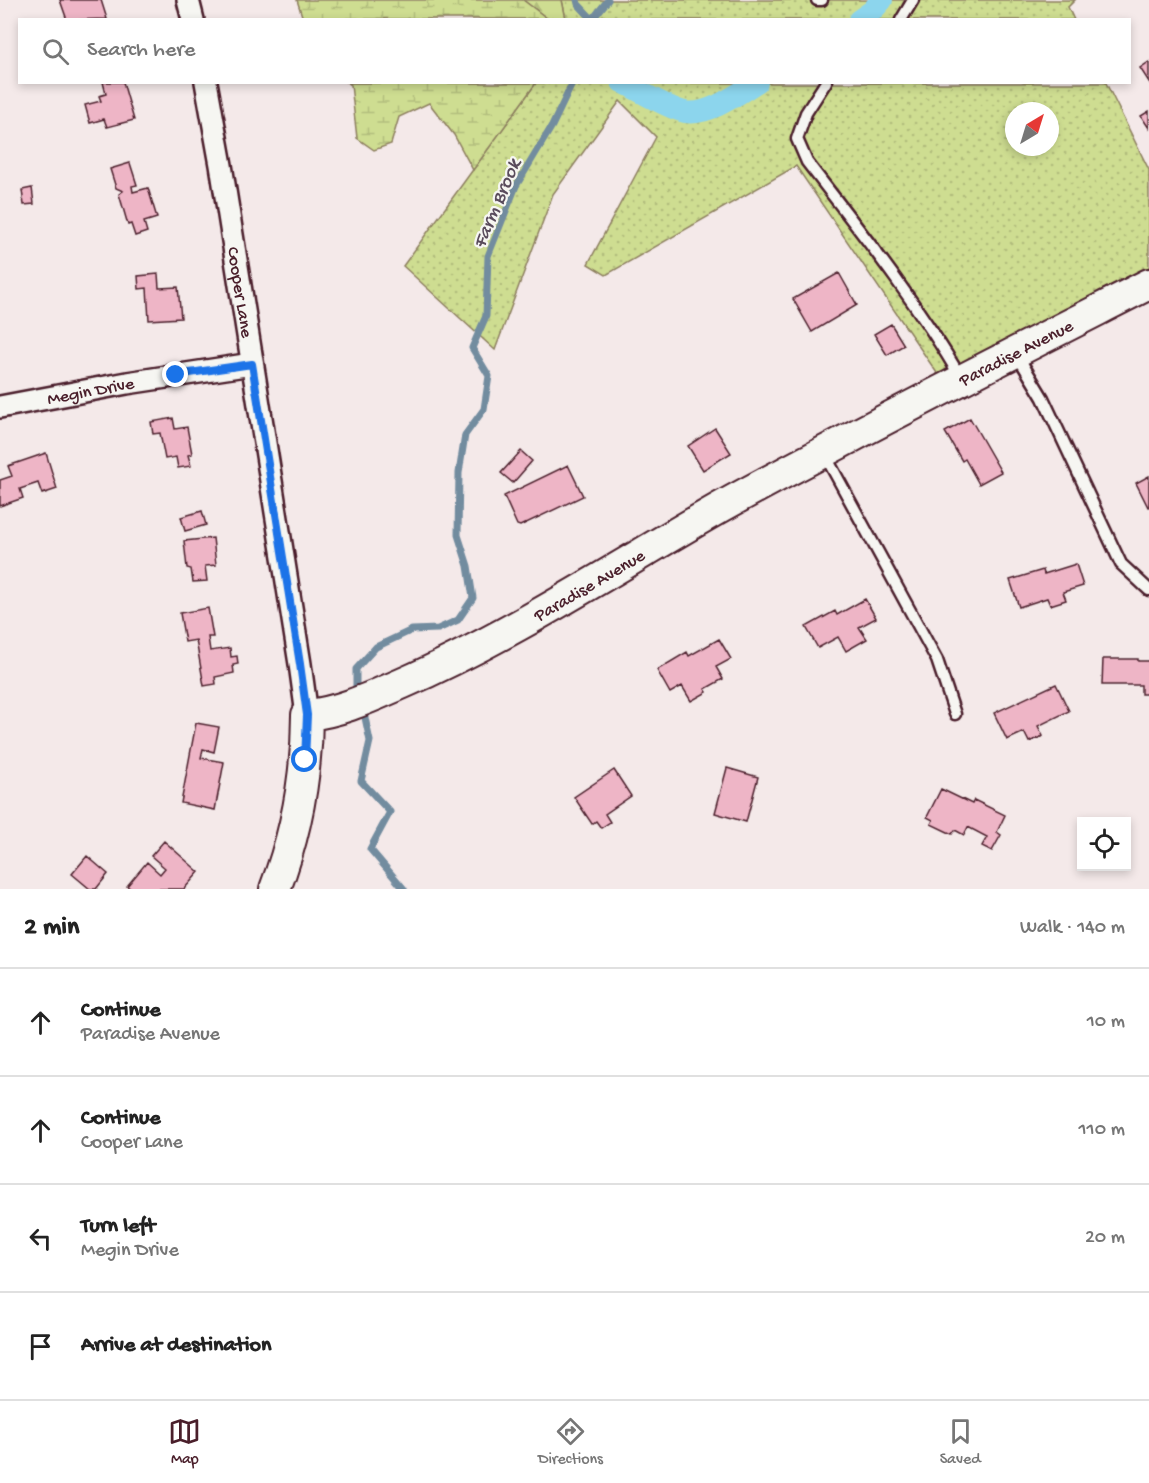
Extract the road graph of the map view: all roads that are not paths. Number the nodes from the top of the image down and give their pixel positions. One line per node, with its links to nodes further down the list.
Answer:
1 (188, 0): 3 (street)
2 (913, 0): 4 (lane)
3 (192, 18)
4 (902, 18)
5 (206, 84): 9 (street, Cooper Lane)
6 (825, 84): 10 (lane)
7 (1149, 284): 8 (street, Paradise Avenue)
8 (1016, 352): 10 (street, Paradise Avenue); 13 (lane)
9 (252, 364): 11 (street, Megin Drive); 15 (street, Cooper Lane)
10 (962, 380): 12 (street, Paradise Avenue)
11 (0, 407)
12 (823, 452): 14 (lane); 15 (street, Paradise Avenue)
13 (1149, 590)
14 (955, 714)
15 (307, 715): 16 (street)
16 (276, 889)

